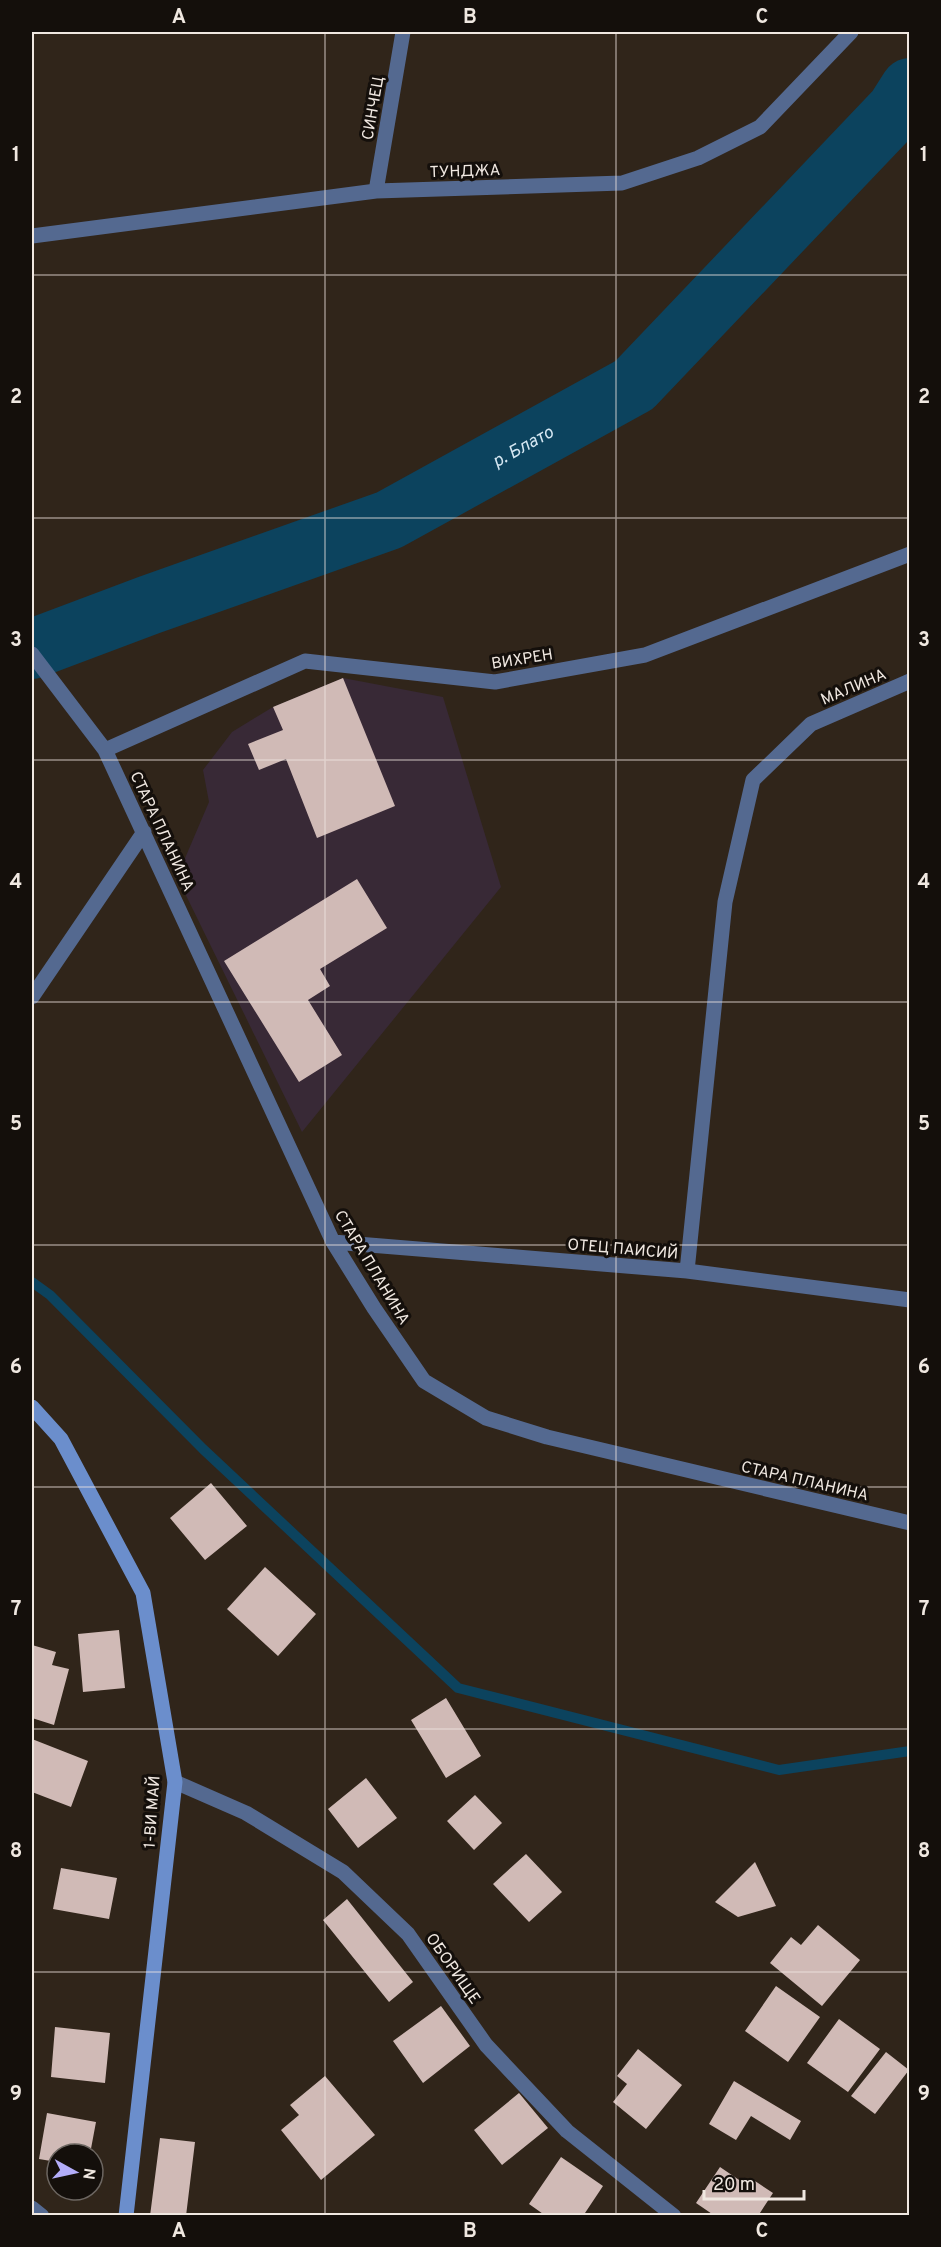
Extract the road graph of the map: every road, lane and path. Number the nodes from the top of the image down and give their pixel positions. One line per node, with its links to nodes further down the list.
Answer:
1 (403, 32): 3 (street, СИНЧЕЦ)
2 (851, 32): 3 (street, ТУНДЖА)
3 (376, 191): 4 (street, ТУНДЖА)
4 (32, 236)
5 (909, 554): 8 (street, ВИХРЕН)
6 (32, 654): 8 (street, СТАРА ПЛАНИНА)
7 (909, 681): 12 (street, МАЛИНА)
8 (105, 750): 9 (street, СТАРА ПЛАНИНА)
9 (144, 832): 10 (street); 11 (street, СТАРА ПЛАНИНА)
10 (32, 997)
11 (333, 1242): 12 (street, ОТЕЦ ПАИСИЙ); 15 (street, СТАРА ПЛАНИНА)
12 (687, 1271): 13 (street, ОТЕЦ ПАИСИЙ)
13 (909, 1300)
14 (32, 1407): 16 (street, 1-ВИ МАЙ)
15 (909, 1523)
16 (175, 1782): 19 (street, 1-ВИ МАЙ); 20 (street, ОБОРИЩЕ)
17 (32, 2208): 18 (street)
18 (42, 2216)
19 (126, 2216)
20 (674, 2216)

